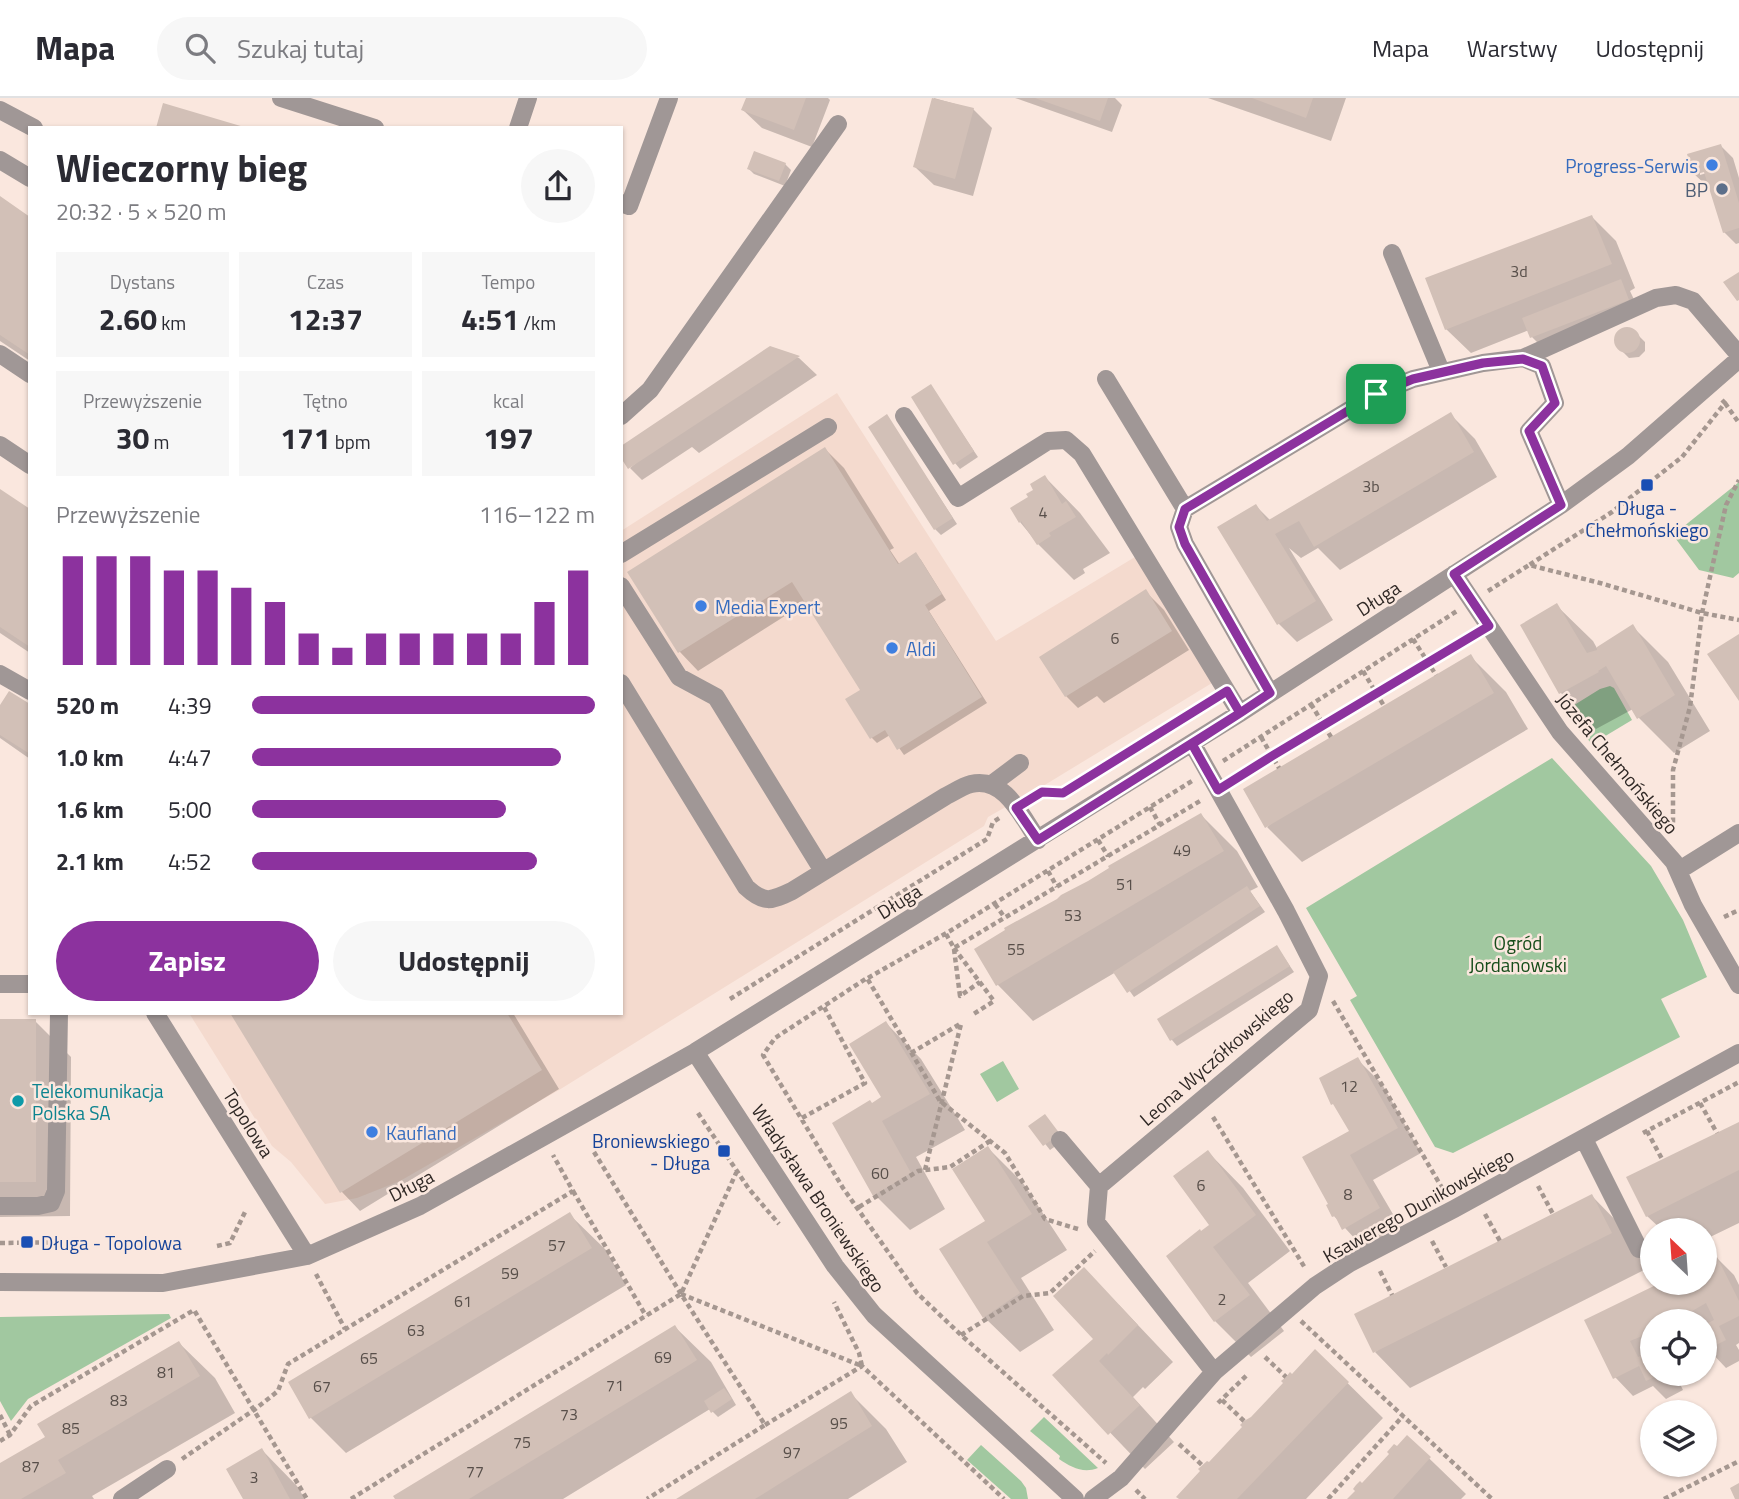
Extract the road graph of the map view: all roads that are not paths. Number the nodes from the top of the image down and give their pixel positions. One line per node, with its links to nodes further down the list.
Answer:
1 (281, 98): 7 (street)
2 (528, 98): 8 (street)
3 (669, 98): 11 (street)
4 (0, 110): 6 (street)
5 (838, 124): 19 (street)
6 (30, 126)
7 (370, 126)
8 (519, 126)
9 (0, 160): 10 (street)
10 (28, 177)
11 (623, 204)
12 (1392, 253): 16 (street)
13 (0, 354): 17 (street)
14 (1739, 357): 15 (street); 24 (street, Długa)
15 (1523, 359): 16 (street); 24 (street)
16 (1441, 371): 25 (street)
17 (28, 373)
18 (1106, 379): 25 (street)
19 (623, 414)
20 (904, 416): 33 (street)
21 (828, 427): 26 (street)
22 (0, 445): 23 (street)
23 (28, 464)
24 (1561, 505): 27 (street, Długa)
25 (1185, 509): 32 (street)
26 (623, 553)
27 (1454, 574): 32 (street, Długa); 39 (street, Józefa Chełmońskiego)
28 (623, 589): 40 (street)
29 (0, 674): 31 (street)
30 (623, 686): 40 (street)
31 (28, 690)
32 (1270, 693): 33 (street, Długa)
33 (1240, 713): 34 (street, Długa)
34 (1192, 744): 38 (street, Długa); 50 (street, Leona Wyczółkowskiego)
35 (1020, 763): 36 (street)
36 (992, 784): 38 (street); 40 (street)
37 (1739, 833): 39 (street)
38 (1038, 840): 46 (street, Długa)
39 (1676, 867): 43 (street, Józefa Chełmońskiego)
40 (823, 871)
41 (0, 984): 42 (street)
42 (28, 984)
43 (1739, 985)
44 (59, 1015): 51 (street)
45 (156, 1015): 53 (street, Topolowa)
46 (695, 1052): 53 (street, Długa); 58 (street, Władysława Broniewskiego)
47 (1739, 1053): 48 (street, Ksawerego Dunikowskiego)
48 (1584, 1139): 52 (street); 55 (street, Ksawerego Dunikowskiego)
49 (1060, 1140): 50 (street)
50 (1099, 1186): 55 (street)
51 (0, 1206)
52 (1639, 1249)
53 (307, 1256): 54 (street, Długa)
54 (0, 1282)
55 (1214, 1372): 59 (street, Ksawerego Dunikowskiego)
56 (167, 1469): 57 (street)
57 (122, 1499)
58 (1075, 1499)
59 (1093, 1499)

